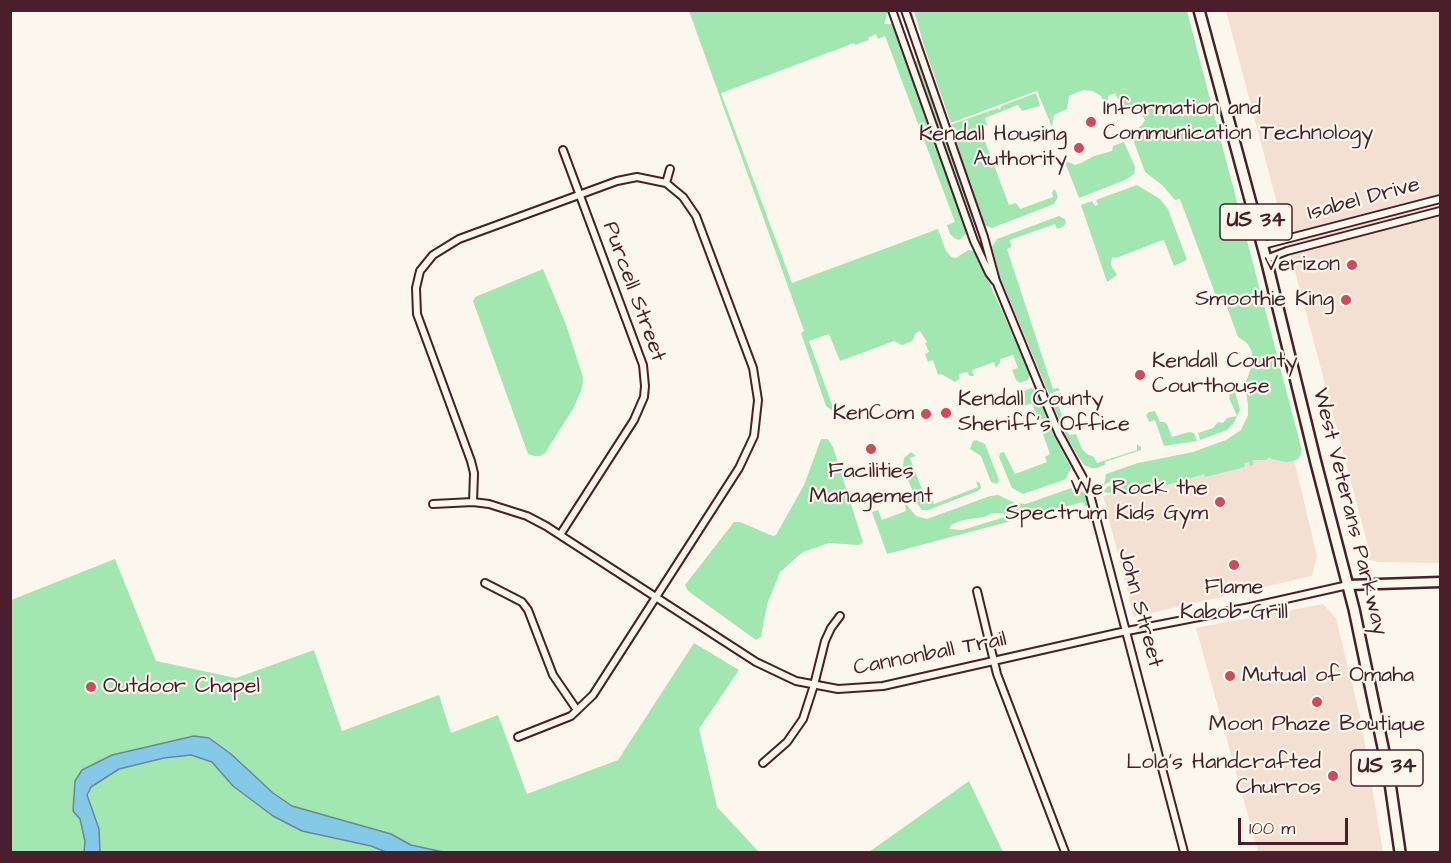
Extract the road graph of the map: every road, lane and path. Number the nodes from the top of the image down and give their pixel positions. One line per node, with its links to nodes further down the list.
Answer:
1 (892, 10): 12 (street, John Street)
2 (905, 10): 12 (street, John Street)
3 (1199, 10): 10 (main road, West Veterans Parkway / US 34)
4 (562, 150): 7 (street, Purcell Street)
5 (670, 169): 6 (street)
6 (666, 183): 7 (street); 20 (street)
7 (579, 194): 13 (street); 15 (street, Purcell Street)
8 (1440, 199): 10 (street, Isabel Drive)
9 (1440, 211): 11 (street, Isabel Drive)
10 (1263, 245): 11 (main road, West Veterans Parkway / US 34)
11 (1266, 259): 18 (main road, West Veterans Parkway / US 34)
12 (996, 281): 22 (street, John Street)
13 (473, 502): 14 (street, Cannonball Trail); 15 (street, Cannonball Trail)
14 (433, 504)
15 (560, 535): 20 (street, Cannonball Trail)
16 (485, 582): 25 (street)
17 (1440, 582): 18 (main road, Cannonball Trail)
18 (1348, 585): 22 (street, Cannonball Trail); 30 (main road, West Veterans Parkway / US 34)
19 (977, 591): 23 (street)
20 (655, 597): 24 (street, Cannonball Trail); 25 (street)
21 (840, 616): 24 (street)
22 (1126, 632): 23 (street, Cannonball Trail); 29 (street, John Street)
23 (993, 662): 24 (street, Cannonball Trail); 28 (street)
24 (814, 686): 27 (street)
25 (577, 710): 26 (street)
26 (518, 736)
27 (763, 763)
28 (1065, 852)
29 (1184, 852)
30 (1400, 852)

